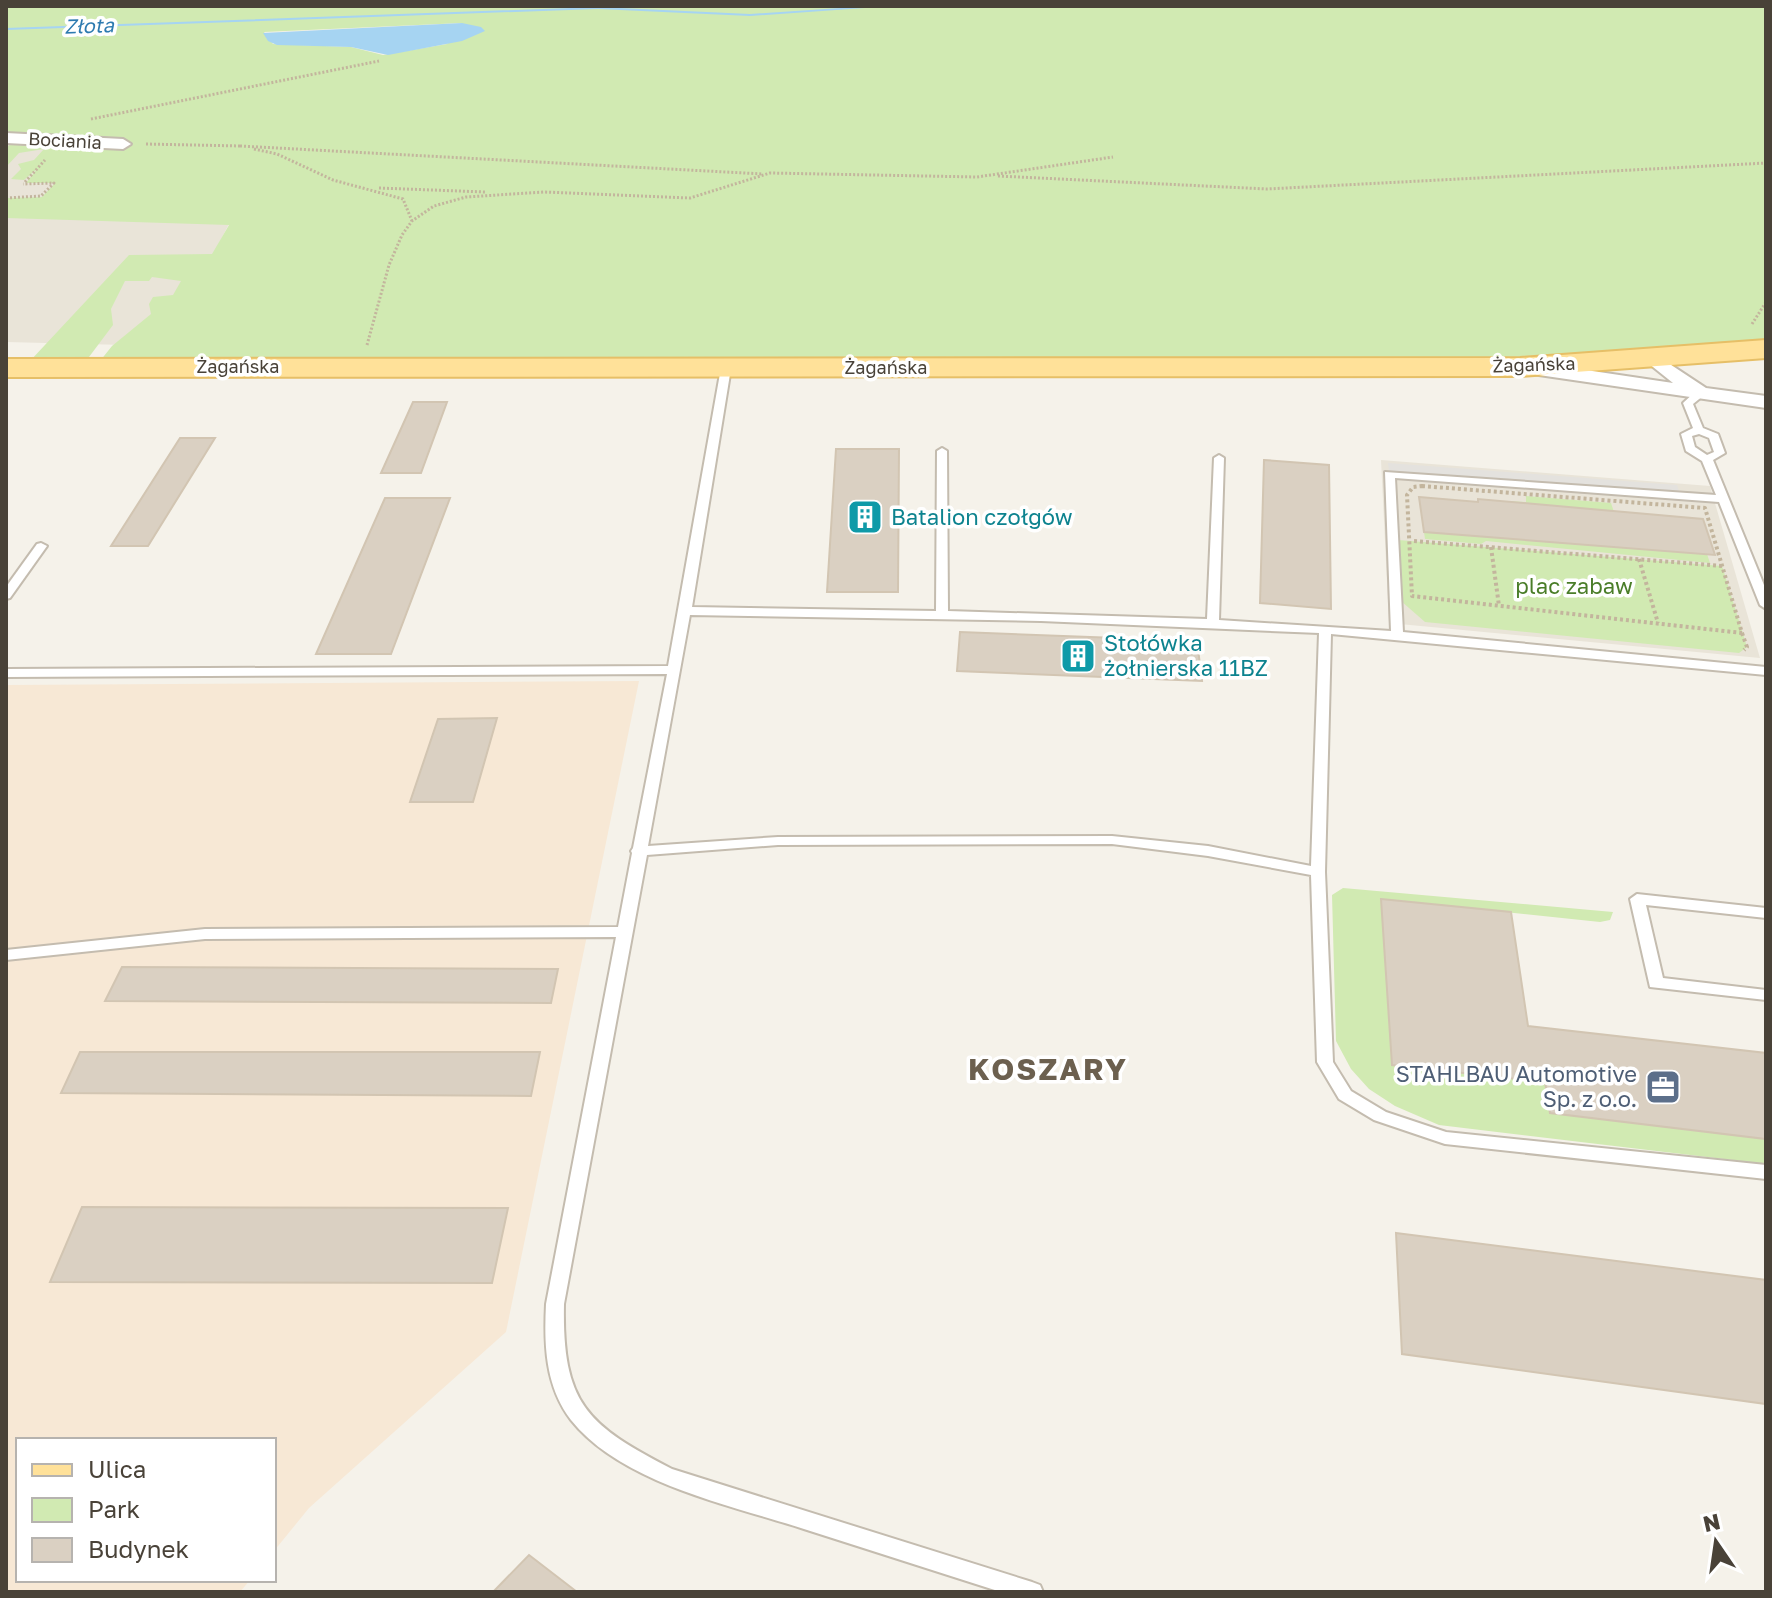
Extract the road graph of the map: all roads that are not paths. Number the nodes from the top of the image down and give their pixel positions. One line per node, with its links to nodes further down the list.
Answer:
1 (6, 138): 2 (street, Bociania)
2 (123, 144)
3 (1766, 349): 4 (main road, Żagańska)
4 (1653, 359): 5 (main road, Żagańska); 8 (street)
5 (1520, 367): 7 (main road, Żagańska); 8 (street)
6 (6, 368): 7 (main road, Żagańska)
7 (726, 368): 18 (lane)
8 (1700, 393): 9 (street); 10 (lane)
9 (1766, 402)
10 (1699, 430): 13 (lane); 13 (lane)
11 (942, 451): 19 (lane)
12 (1219, 458): 20 (lane)
13 (1707, 459): 14 (lane)
14 (1722, 499): 17 (lane); 22 (lane)
15 (41, 546): 16 (lane)
16 (6, 595)
17 (1766, 605)
18 (685, 611): 19 (lane); 23 (lane)
19 (942, 615): 20 (lane)
20 (1213, 625): 21 (lane)
21 (1325, 629): 22 (lane); 27 (lane)
22 (1397, 635): 24 (lane)
23 (671, 670): 25 (lane); 26 (lane)
24 (1766, 671)
25 (6, 673)
26 (638, 851): 27 (lane); 29 (lane)
27 (1318, 872): 32 (lane)
28 (1766, 913): 31 (lane)
29 (623, 932): 30 (lane); 33 (lane)
30 (6, 955)
31 (1766, 995)
32 (1766, 1172)
33 (1032, 1592)

